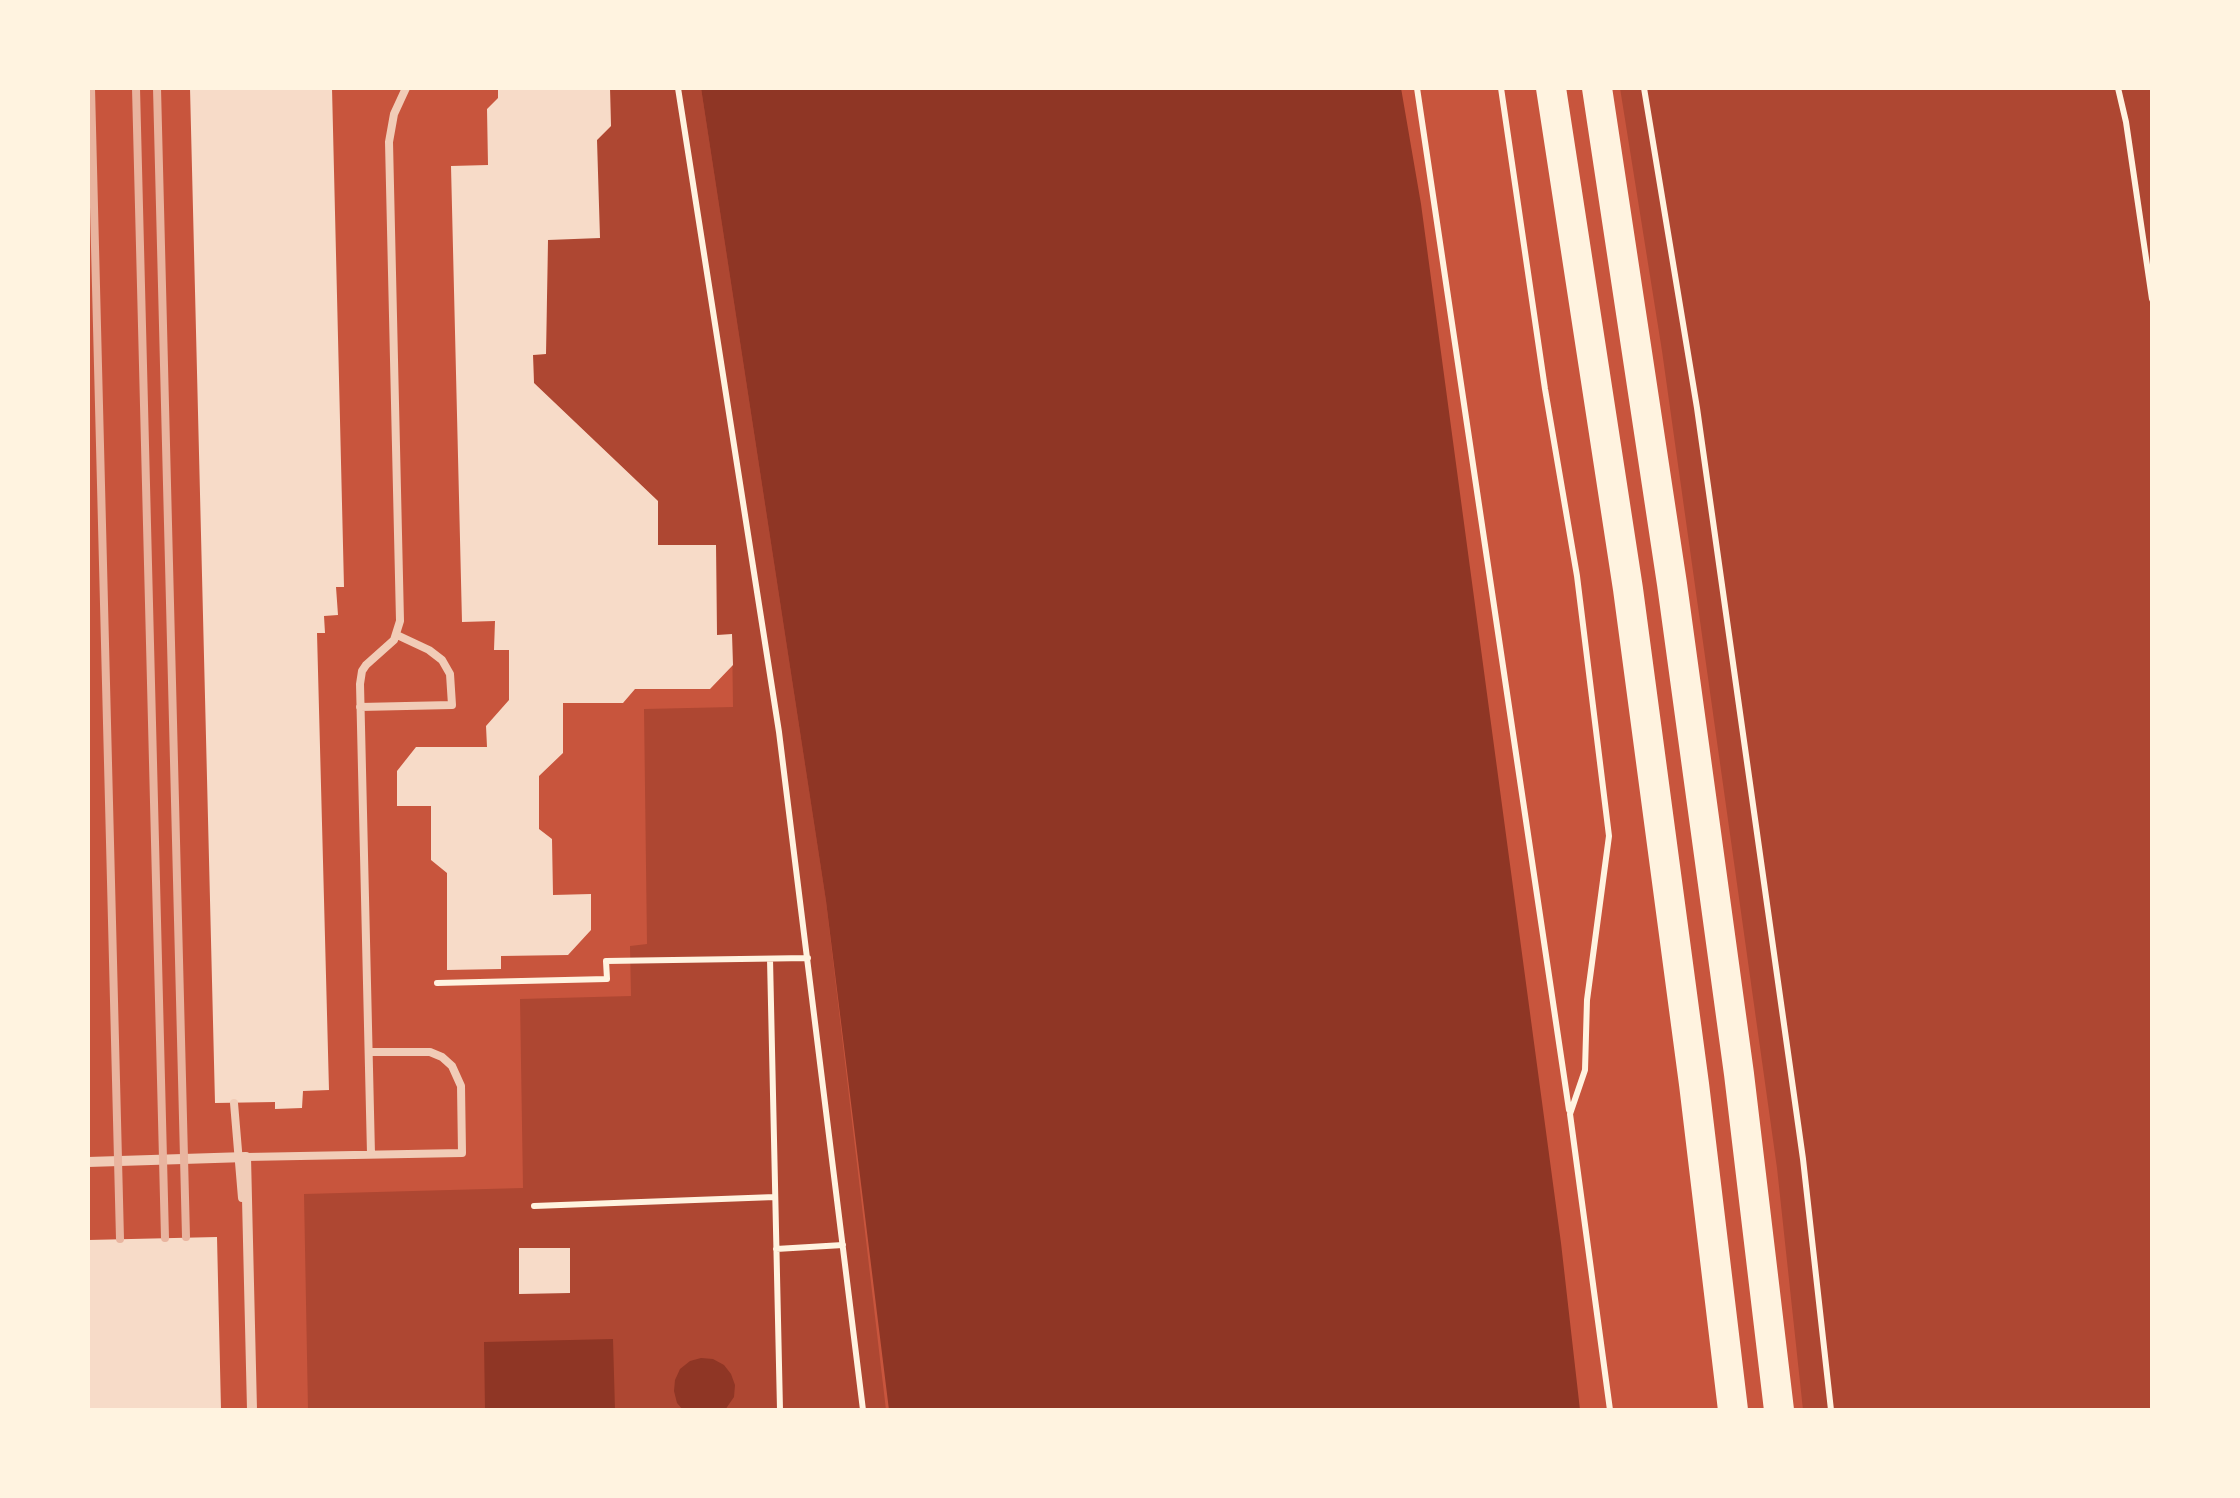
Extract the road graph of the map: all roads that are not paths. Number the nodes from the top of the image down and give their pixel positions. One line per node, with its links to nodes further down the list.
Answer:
1 (406, 88): 4 (lane)
2 (1551, 88): 12 (highway)
3 (1597, 88): 13 (highway)
4 (397, 635): 5 (lane); 5 (lane)
5 (360, 707): 6 (lane)
6 (369, 1052): 8 (lane); 8 (lane)
7 (234, 1103): 11 (lane)
8 (371, 1154): 9 (lane)
9 (246, 1157): 10 (street); 11 (street)
10 (88, 1162)
11 (251, 1410)
12 (1733, 1410)
13 (1779, 1410)

